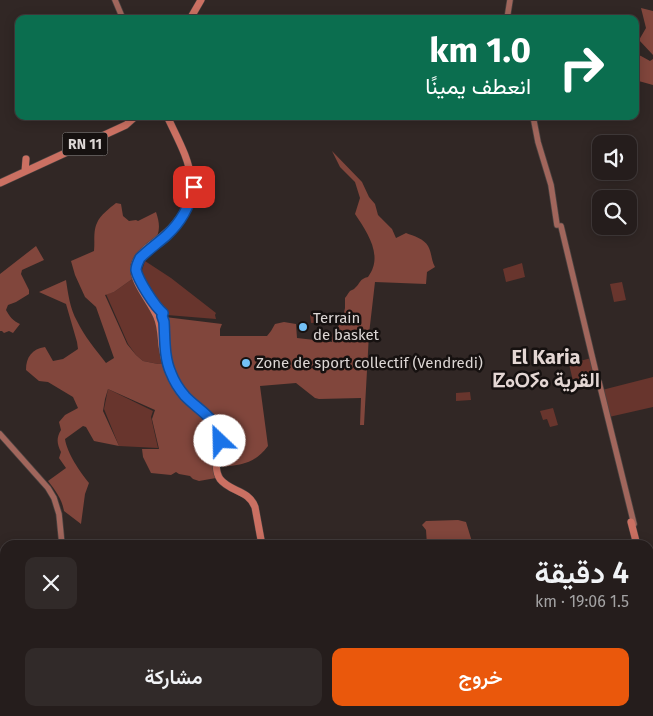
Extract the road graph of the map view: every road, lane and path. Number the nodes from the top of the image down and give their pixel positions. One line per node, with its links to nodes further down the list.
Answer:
1 (116, 0): 4 (main road)
2 (202, 0): 5 (highway)
3 (510, 0): 6 (main road)
4 (122, 15)
5 (193, 15)
6 (508, 15)
7 (131, 120): 12 (highway, RN 11)
8 (171, 120): 10 (highway)
9 (535, 120): 18 (main road)
10 (173, 126): 14 (highway); 15 (highway)
11 (27, 160): 12 (highway)
12 (30, 168): 13 (highway, RN 11)
13 (0, 183)
14 (138, 281): 15 (main road); 16 (highway)
15 (160, 314): 16 (main road); 20 (highway)
16 (163, 351): 21 (highway)
17 (0, 434): 19 (main road)
18 (633, 523): 22 (highway); 23 (highway)
19 (62, 540)
20 (261, 540)
21 (261, 540)
22 (637, 540)
23 (637, 540)

